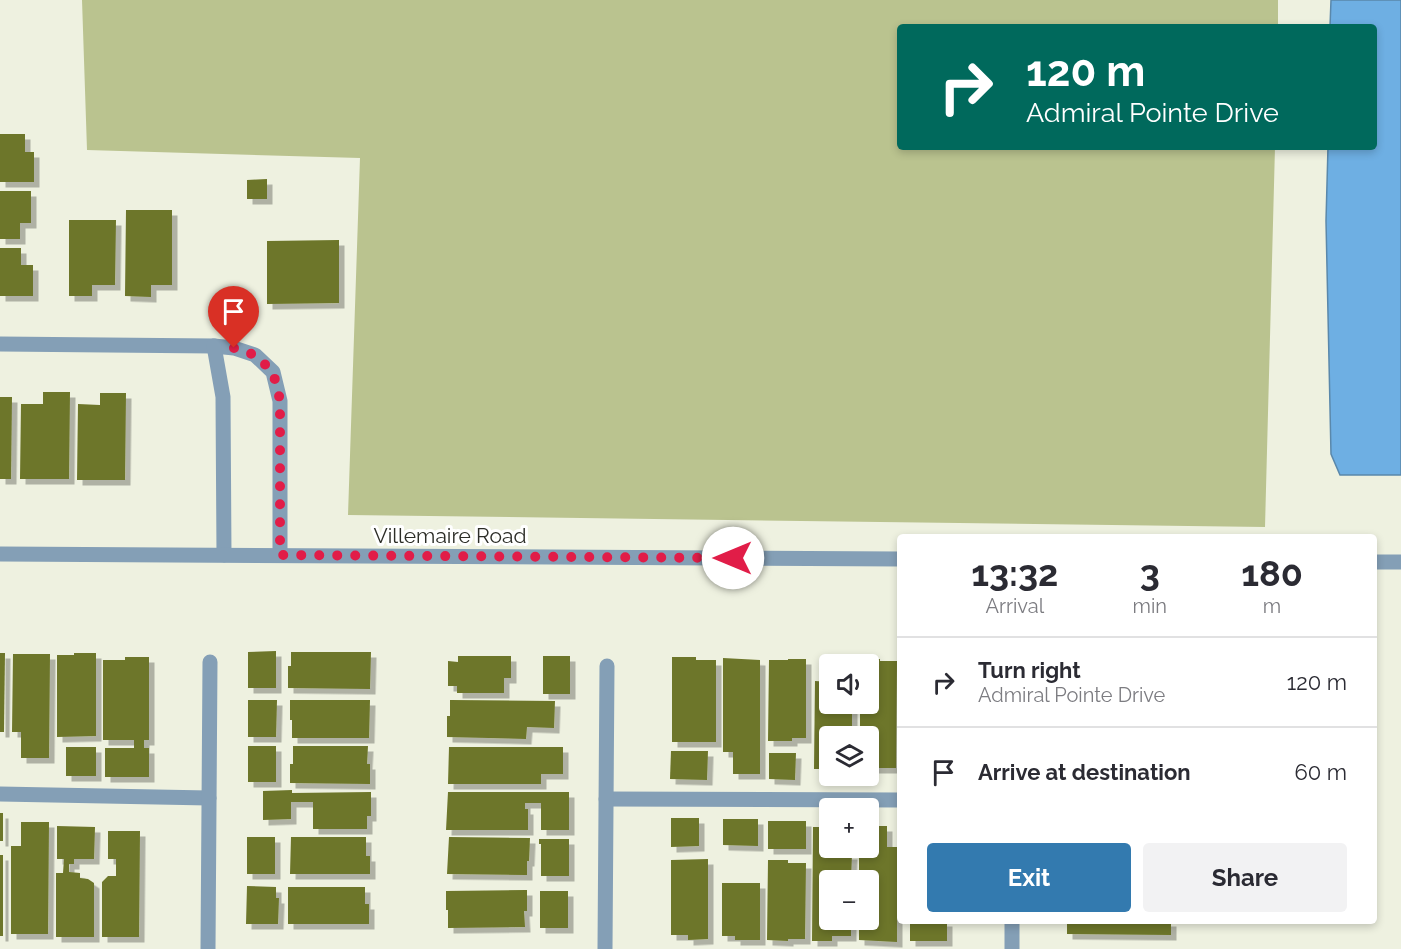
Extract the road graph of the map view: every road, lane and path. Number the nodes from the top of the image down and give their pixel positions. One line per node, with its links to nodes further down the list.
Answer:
1 (0, 345): 2 (street)
2 (214, 346): 4 (street); 5 (street)
3 (0, 554): 4 (street, Villemaire Road)
4 (224, 555): 5 (street, Villemaire Road)
5 (280, 555): 6 (street, Villemaire Road)
6 (897, 559)
7 (1377, 562): 8 (street)
8 (1401, 562)
9 (210, 662): 12 (street)
10 (607, 666): 13 (street)
11 (0, 794): 12 (street)
12 (209, 798): 16 (street)
13 (606, 799): 14 (street); 17 (street)
14 (897, 800)
15 (1012, 924): 18 (street)
16 (208, 949)
17 (605, 949)
18 (1012, 949)

